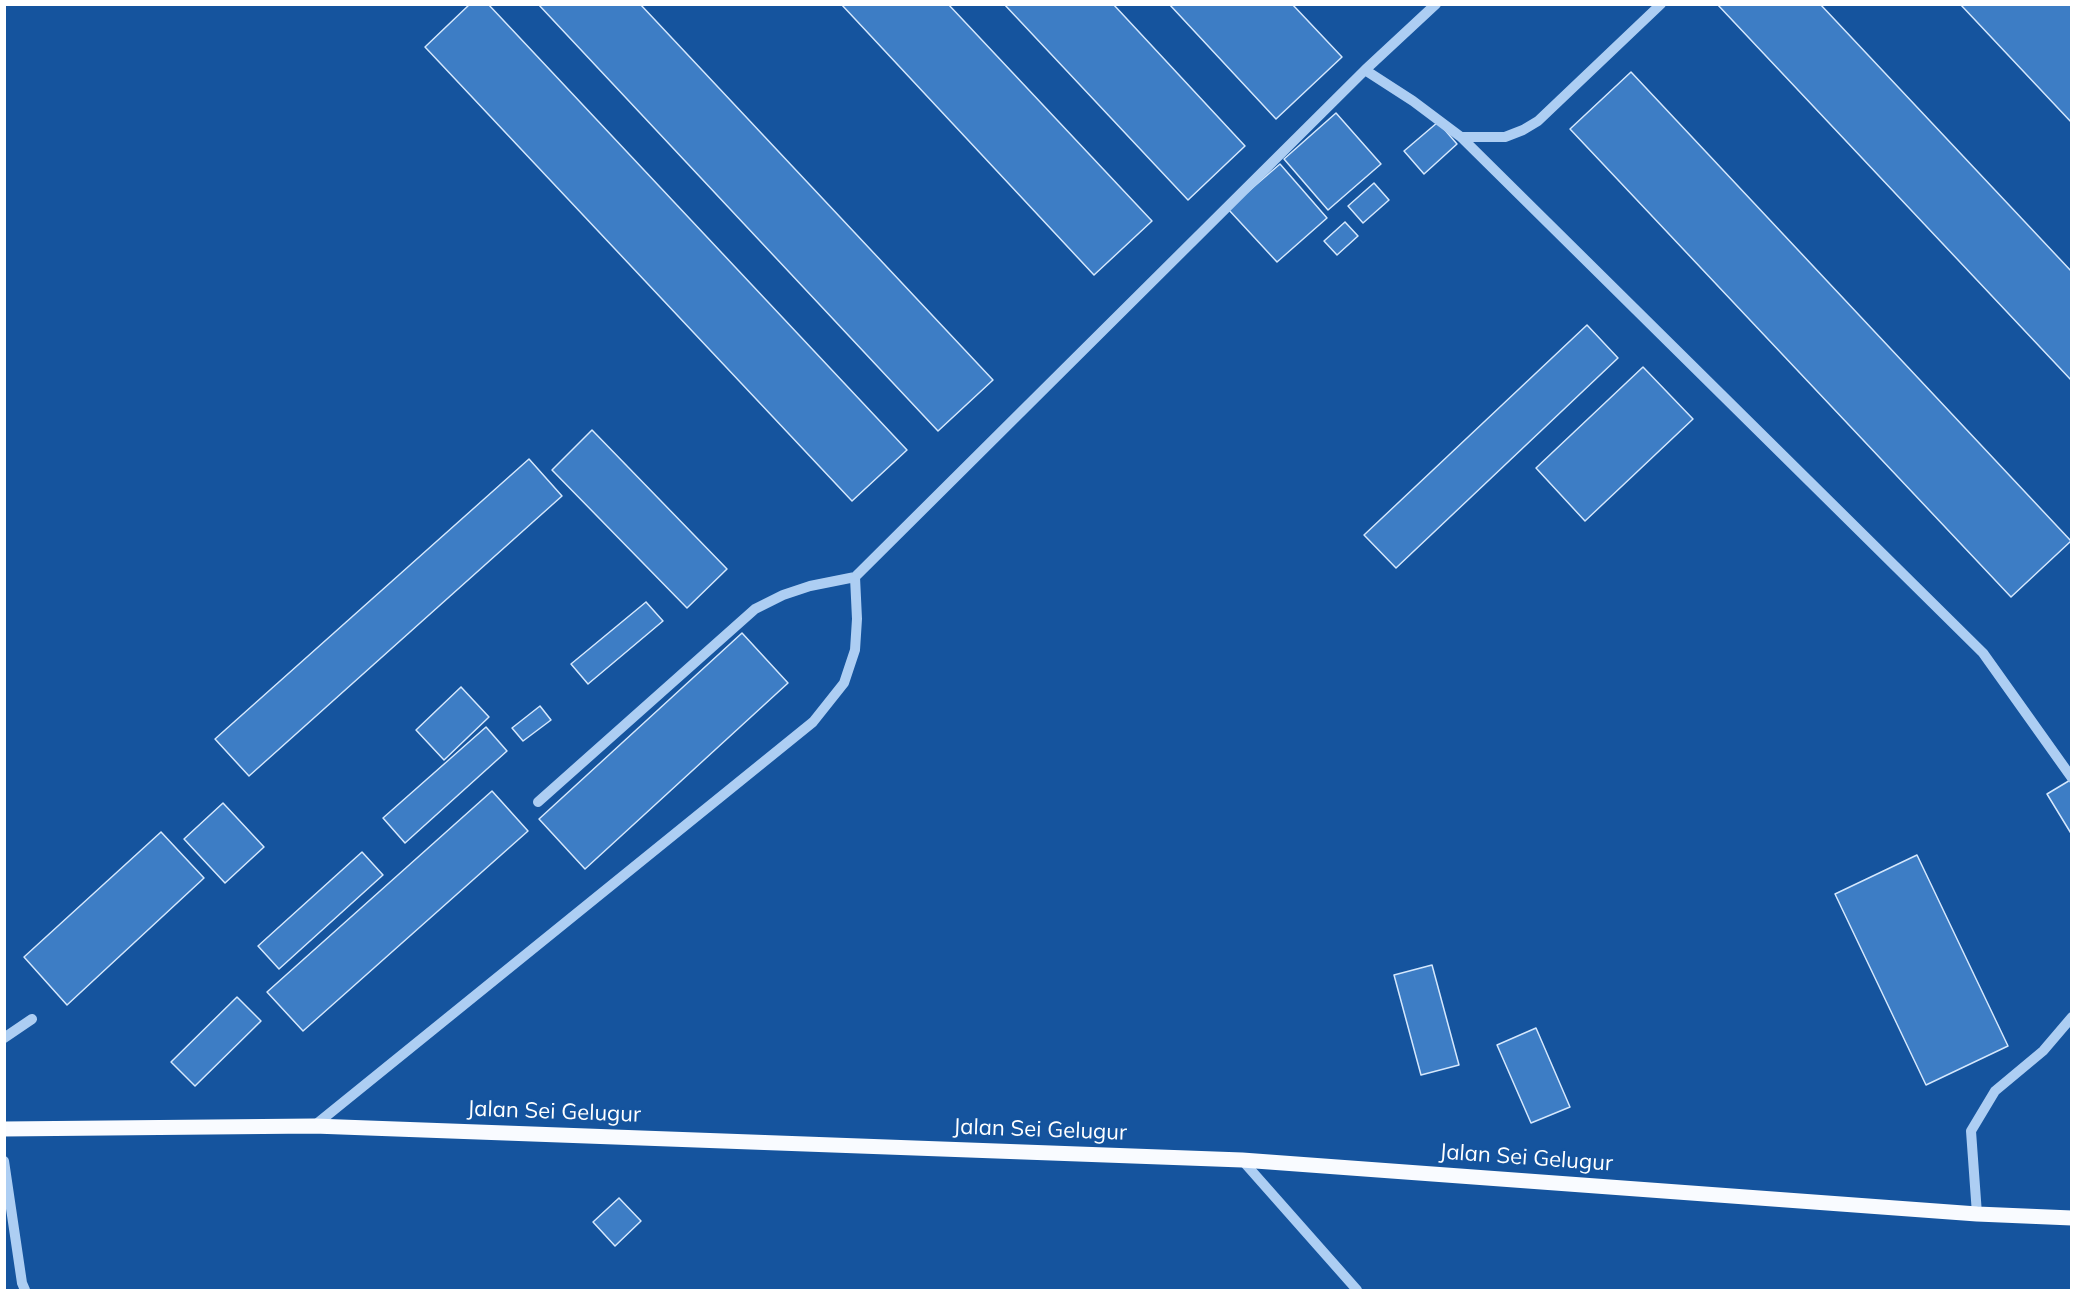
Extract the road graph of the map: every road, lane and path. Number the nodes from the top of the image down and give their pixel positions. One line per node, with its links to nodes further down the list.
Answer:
1 (1436, 4): 3 (lane)
2 (1661, 4): 4 (lane)
3 (1365, 70): 4 (lane); 5 (lane)
4 (1461, 136): 6 (lane)
5 (855, 578): 7 (lane); 11 (lane)
6 (2072, 778)
7 (538, 802)
8 (2072, 1017): 15 (lane)
9 (32, 1019): 10 (lane)
10 (4, 1038)
11 (314, 1126): 12 (main road, Jalan Sei Gelugur); 13 (main road, Jalan Sei Gelugur)
12 (4, 1129)
13 (1242, 1160): 15 (main road, Jalan Sei Gelugur); 18 (lane)
14 (4, 1161): 17 (lane)
15 (1977, 1214): 16 (main road, Jalan Sei Gelugur)
16 (2072, 1218)
17 (25, 1290)
18 (1357, 1290)

